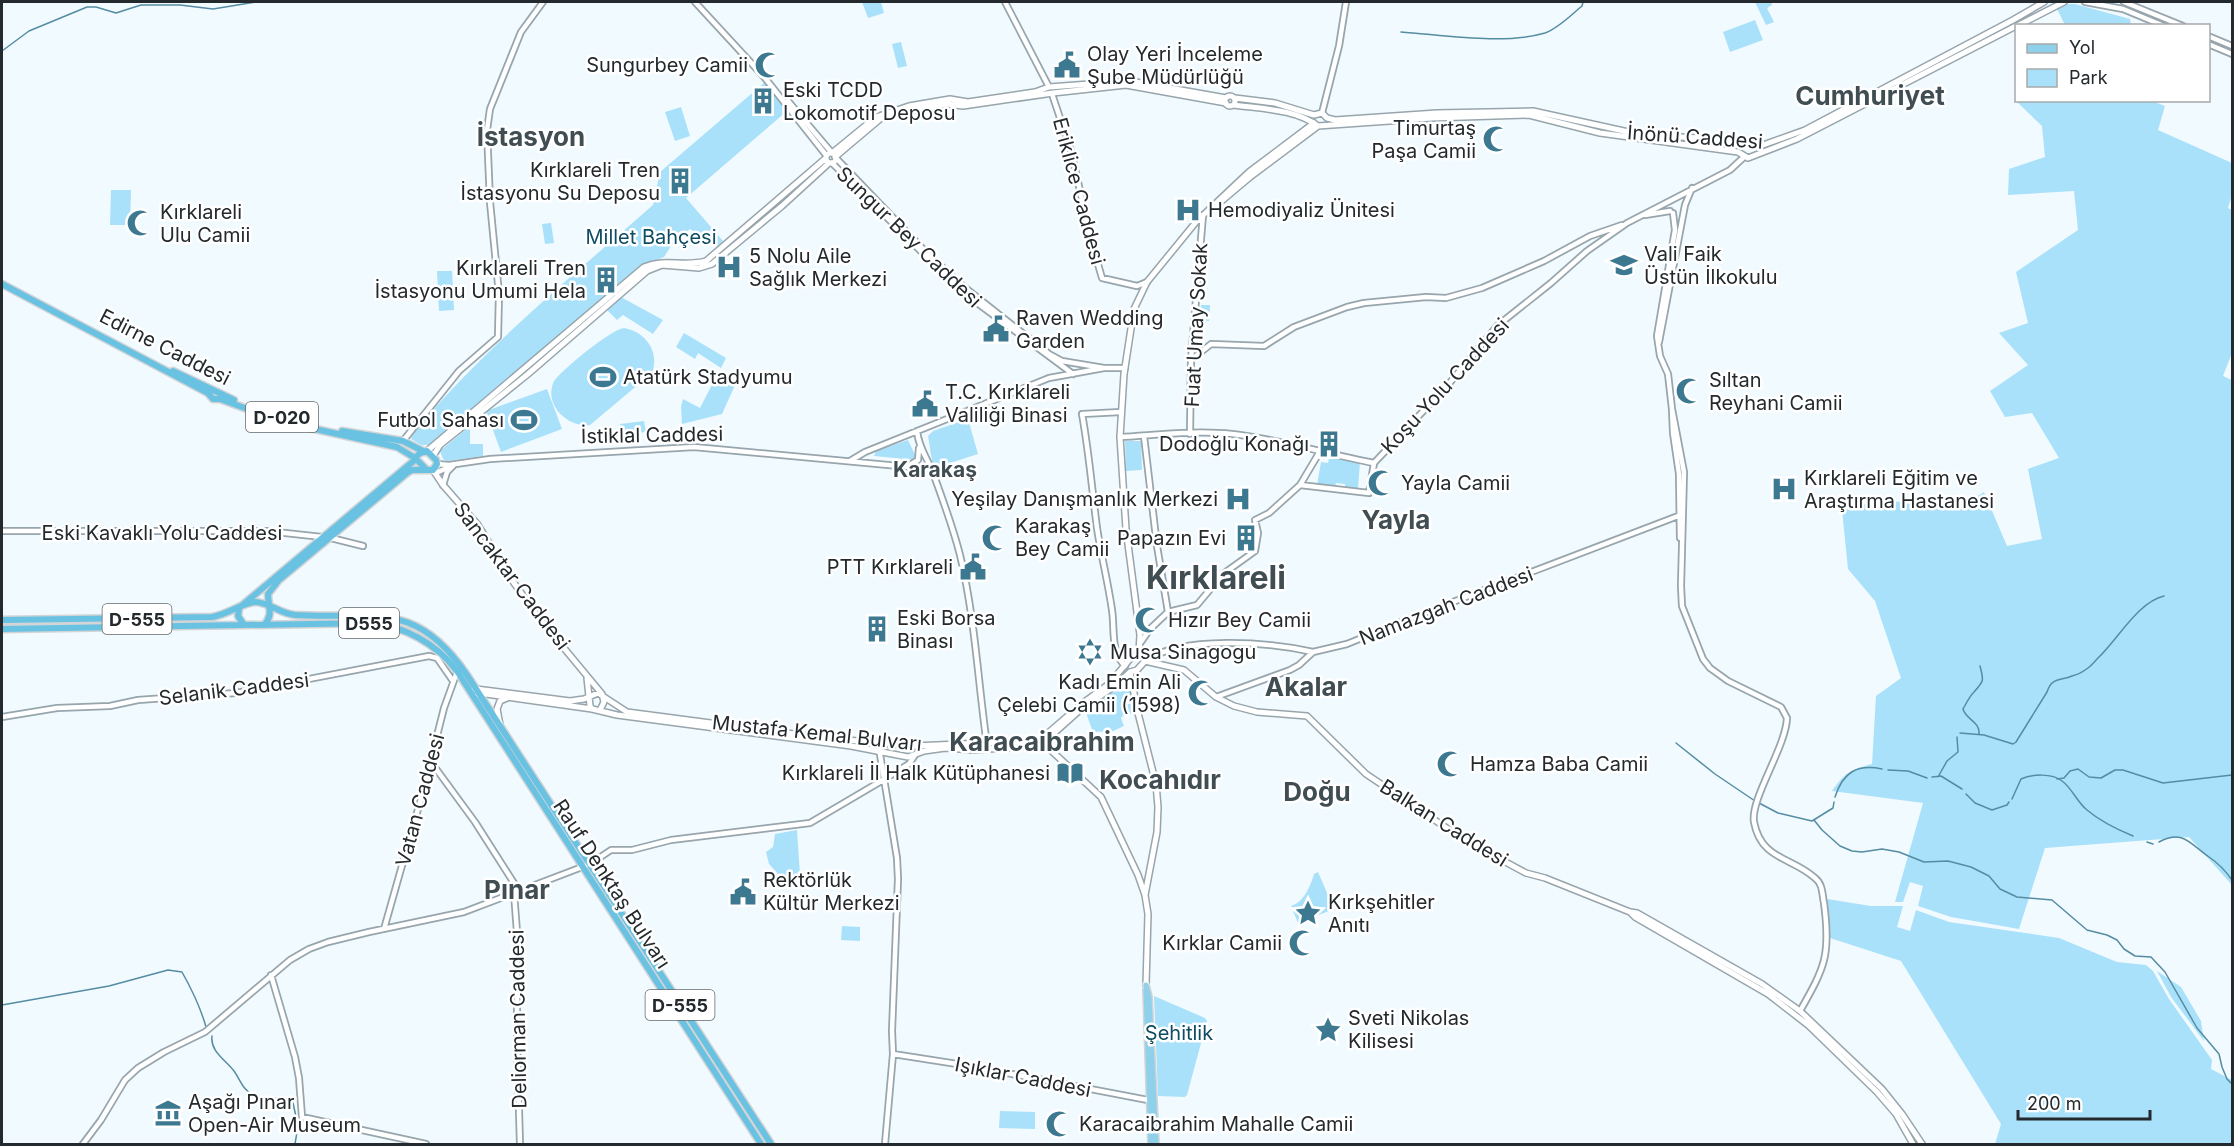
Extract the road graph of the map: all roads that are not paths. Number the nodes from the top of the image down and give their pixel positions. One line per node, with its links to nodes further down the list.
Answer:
1 (543, 2): 54 (street)
2 (695, 2): 25 (street, Sungur Bey Caddesi)
3 (1005, 2): 17 (street, Eriklice Caddesi)
4 (1346, 2): 19 (street)
5 (2044, 2): 22 (main road, İnönü Caddesi)
6 (2064, 2): 9 (main road, İnönü Caddesi)
7 (2085, 2): 10 (street)
8 (2124, 2): 11 (street)
9 (2021, 24)
10 (2159, 24)
11 (2178, 24)
12 (2015, 27): 23 (main road, İnönü Caddesi)
13 (2210, 37): 15 (street)
14 (2210, 45): 16 (street)
15 (2232, 46)
16 (2232, 54)
17 (1052, 90): 18 (main road); 25 (main road); 36 (street, Eriklice Caddesi)
18 (1235, 101): 19 (main road); 21 (main road)
19 (1317, 114): 20 (main road); 21 (main road)
20 (1327, 118): 21 (main road); 22 (main road, İnönü Caddesi)
21 (1318, 125): 24 (main road, İnönü Caddesi); 31 (main road)
22 (1748, 145): 23 (main road); 24 (main road)
23 (1753, 155): 24 (main road)
24 (1743, 156): 26 (street, Koşu Yolu Caddesi)
25 (831, 158): 34 (main road); 40 (street, Sungur Bey Caddesi); 41 (street, Sungur Bey Caddesi)
26 (1692, 188): 27 (street, Koşu Yolu Caddesi); 29 (street)
27 (1675, 197): 28 (street, Koşu Yolu Caddesi); 29 (street)
28 (1670, 200): 30 (street); 32 (street, Koşu Yolu Caddesi)
29 (1685, 207): 30 (street); 38 (street)
30 (1671, 212): 32 (street, Koşu Yolu Caddesi); 38 (street)
31 (1203, 215): 36 (main road); 39 (street, Fuat Umay Sokak)
32 (1636, 218): 33 (street, Koşu Yolu Caddesi)
33 (1627, 223): 39 (street); 61 (street, Koşu Yolu Caddesi)
34 (705, 264): 56 (main road); 58 (main road)
35 (2, 279): 47 (highway, Edirne Caddesi / D-020)
36 (1147, 282): 43 (main road)
37 (2, 284): 47 (highway, Edirne Caddesi)
38 (1659, 342): 48 (street)
39 (1191, 360): 51 (street, Fuat Umay Sokak)
40 (1082, 364): 42 (street, Sungur Bey Caddesi); 44 (street)
41 (1063, 367): 45 (street, Sungur Bey Caddesi); 46 (street)
42 (1104, 368): 43 (street); 44 (street)
43 (1125, 368): 49 (main road)
44 (1081, 372): 45 (street)
45 (1072, 374): 46 (street)
46 (1057, 377): 50 (street)
47 (215, 395): 54 (highway, Edirne Caddesi / D-020); 59 (highway, Edirne Caddesi / D-020)
48 (1672, 410): 69 (street); 74 (street)
49 (1120, 412): 53 (main road); 85 (street)
50 (917, 431): 55 (street); 60 (street)
51 (1190, 434): 52 (street, Koşu Yolu Caddesi); 57 (street, Koşu Yolu Caddesi)
52 (1144, 436): 53 (street, Koşu Yolu Caddesi); 77 (street)
53 (1120, 437): 83 (main road)
54 (403, 441): 56 (highway, Edirne Caddesi / D-020)
55 (919, 446): 63 (street); 65 (street)
56 (426, 451): 58 (highway, D-020); 59 (highway)
57 (1319, 453): 61 (street, Koşu Yolu Caddesi); 68 (street)
58 (433, 456): 66 (highway)
59 (413, 459): 64 (highway); 71 (highway)
60 (850, 461): 62 (street, İstiklal Caddesi); 63 (street, İstiklal Caddesi)
61 (1374, 463): 68 (street)
62 (454, 465): 66 (street); 66 (street); 67 (street)
63 (908, 466): 65 (street, İstiklal Caddesi)
64 (425, 468): 66 (highway); 72 (highway)
65 (932, 469): 103 (street)
66 (436, 471): 67 (main road, Sancaktar Caddesi)
67 (443, 485): 88 (main road, Sancaktar Caddesi)
68 (1300, 485): 77 (street)
69 (1678, 516): 74 (street); 82 (street, Namazgah Caddesi)
70 (2, 531): 71 (street, Eski Kavaklı Yolu Caddesi)
71 (323, 537): 72 (street, Eski Kavaklı Yolu Caddesi); 76 (highway)
72 (331, 538): 73 (street); 75 (highway)
73 (363, 546)
74 (1682, 555): 115 (street)
75 (269, 606): 76 (highway, D-555); 79 (highway); 90 (highway, D-555)
76 (239, 608): 78 (highway, D-555); 80 (highway)
77 (1168, 612): 83 (street)
78 (2, 620)
79 (264, 625): 80 (highway, D-555); 86 (highway, D555)
80 (246, 626): 81 (highway, D-555)
81 (2, 629)
82 (1313, 652): 84 (street); 94 (street, Namazgah Caddesi)
83 (1138, 653): 84 (main road); 85 (main road)
84 (1145, 661): 87 (main road); 94 (main road, Balkan Caddesi)
85 (1125, 666): 87 (main road); 100 (main road)
86 (457, 671): 89 (street, Vatan Caddesi); 90 (highway, Rauf Denktaş Bulvarı / D555)
87 (1131, 672): 100 (main road); 112 (main road)
88 (587, 676): 91 (main road, Sancaktar Caddesi); 92 (main road)
89 (453, 681): 97 (street, Selanik Caddesi); 107 (street, Vatan Caddesi)
90 (475, 693): 92 (main road); 93 (main road, Mustafa Kemal Bulvarı); 98 (highway, Rauf Denktaş Bulvarı / D555); 110 (highway, Rauf Denktaş Bulvarı / D-555)
91 (602, 694): 92 (main road); 96 (main road); 99 (main road, Mustafa Kemal Bulvarı)
92 (590, 696): 95 (main road)
93 (508, 697): 95 (main road, Mustafa Kemal Bulvarı); 98 (main road)
94 (1216, 697): 115 (main road, Balkan Caddesi)
95 (592, 709): 96 (main road, Mustafa Kemal Bulvarı)
96 (600, 710): 104 (main road, Mustafa Kemal Bulvarı)
97 (2, 717)
98 (501, 726): 109 (highway, Rauf Denktaş Bulvarı)
99 (878, 742): 101 (main road, Mustafa Kemal Bulvarı); 104 (street)
100 (1041, 742): 103 (main road, Mustafa Kemal Bulvarı); 112 (main road)
101 (902, 745): 102 (main road, Mustafa Kemal Bulvarı); 106 (main road)
102 (913, 746): 103 (main road, Mustafa Kemal Bulvarı); 105 (main road)
103 (988, 746): 105 (main road, Mustafa Kemal Bulvarı)
104 (879, 753): 106 (main road, Mustafa Kemal Bulvarı); 108 (street)
105 (915, 755): 106 (main road, Mustafa Kemal Bulvarı); 108 (street)
106 (900, 757)
107 (431, 762): 111 (street, Deliorman Caddesi); 113 (street, Vatan Caddesi)
108 (883, 780): 109 (street); 116 (street)
109 (590, 864): 110 (street); 122 (highway, Rauf Denktaş Bulvarı / D-555)
110 (581, 867): 111 (street); 121 (highway, Rauf Denktaş Bulvarı / D-555)
111 (517, 892): 113 (street); 120 (street, Deliorman Caddesi)
112 (1145, 895): 117 (main road)
113 (384, 929): 114 (street)
114 (271, 975): 118 (street); 119 (street)
115 (1799, 1014): 126 (main road, Balkan Caddesi); 127 (main road, Balkan Caddesi)
116 (893, 1054): 117 (street, Işıklar Caddesi); 123 (street)
117 (1151, 1101): 124 (main road); 125 (main road)
118 (82, 1144)
119 (426, 1144)
120 (520, 1144)
121 (761, 1144)
122 (771, 1144)
123 (885, 1144)
124 (1151, 1144)
125 (1156, 1144)
126 (1913, 1144)
127 (1922, 1144)

